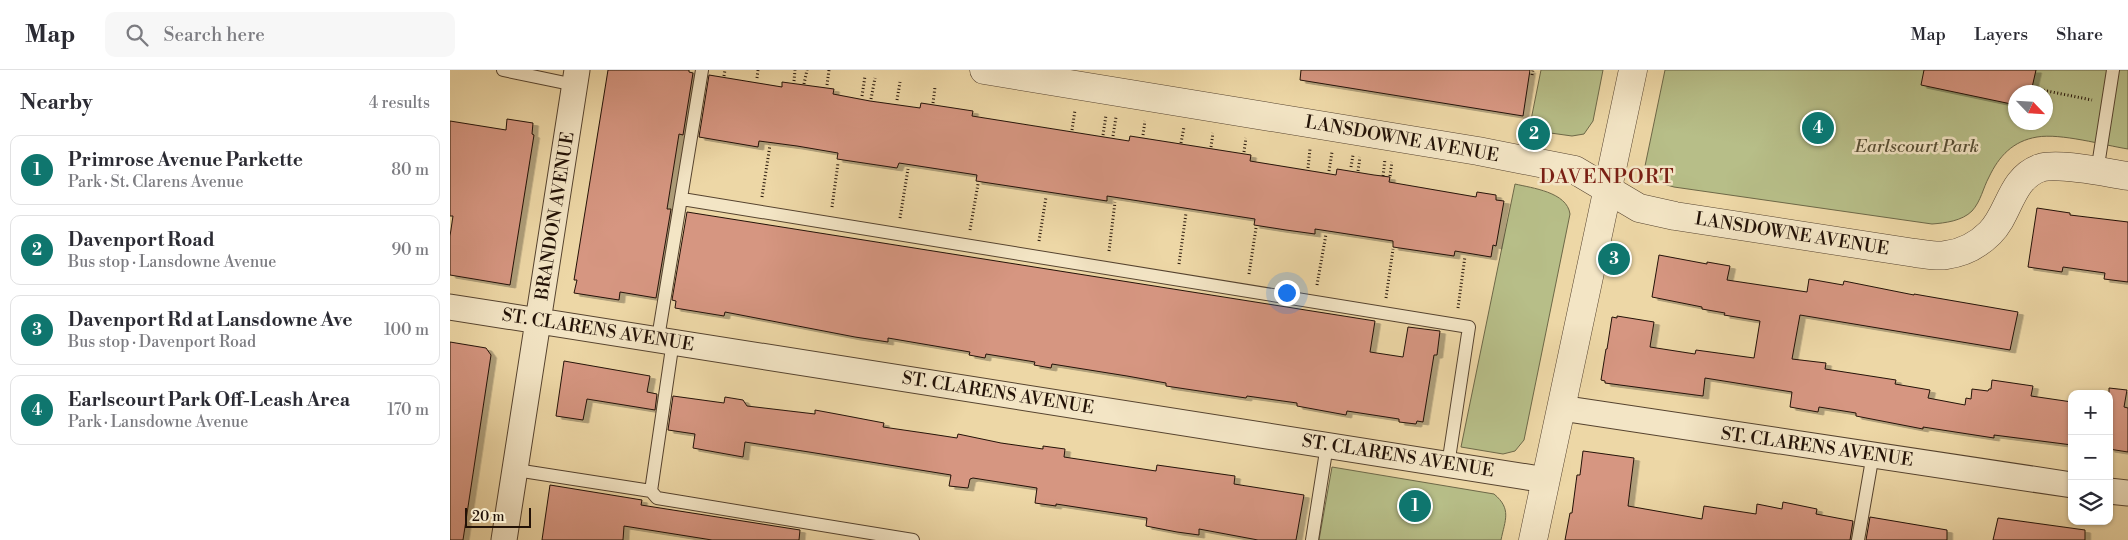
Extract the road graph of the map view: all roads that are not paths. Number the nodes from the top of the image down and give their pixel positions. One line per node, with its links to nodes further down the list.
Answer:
1 (503, 70): 7 (lane)
2 (702, 70): 11 (lane)
3 (984, 70): 6 (street, LANSDOWNE AVENUE)
4 (1633, 70): 10 (street)
5 (2113, 70): 8 (lane)
6 (1024, 73): 10 (street, LANSDOWNE AVENUE)
7 (576, 78): 13 (street, BRANDON AVENUE)
8 (2097, 172): 9 (street, LANSDOWNE AVENUE); 10 (street, LANSDOWNE AVENUE)
9 (2128, 176)
10 (1607, 189): 15 (street)
11 (682, 199): 14 (lane); 18 (lane)
12 (450, 307): 13 (street, ST. CLARENS AVENUE)
13 (539, 320): 14 (street, ST. CLARENS AVENUE); 19 (street, BRANDON AVENUE)
14 (666, 340): 16 (street, ST. CLARENS AVENUE); 22 (lane)
15 (1561, 408): 17 (street, ST. CLARENS AVENUE); 20 (street)
16 (1327, 445): 18 (street, ST. CLARENS AVENUE); 27 (lane)
17 (1873, 454): 21 (street, ST. CLARENS AVENUE); 29 (lane)
18 (1448, 465): 20 (street, ST. CLARENS AVENUE)
19 (516, 470): 22 (lane); 25 (street, BRANDON AVENUE)
20 (1546, 480): 28 (street)
21 (2068, 484)
22 (651, 491): 26 (lane)
23 (2113, 492): 24 (street)
24 (2128, 494)
25 (504, 540)
26 (913, 540)
27 (1312, 540)
28 (1533, 540)
29 (1858, 540)

